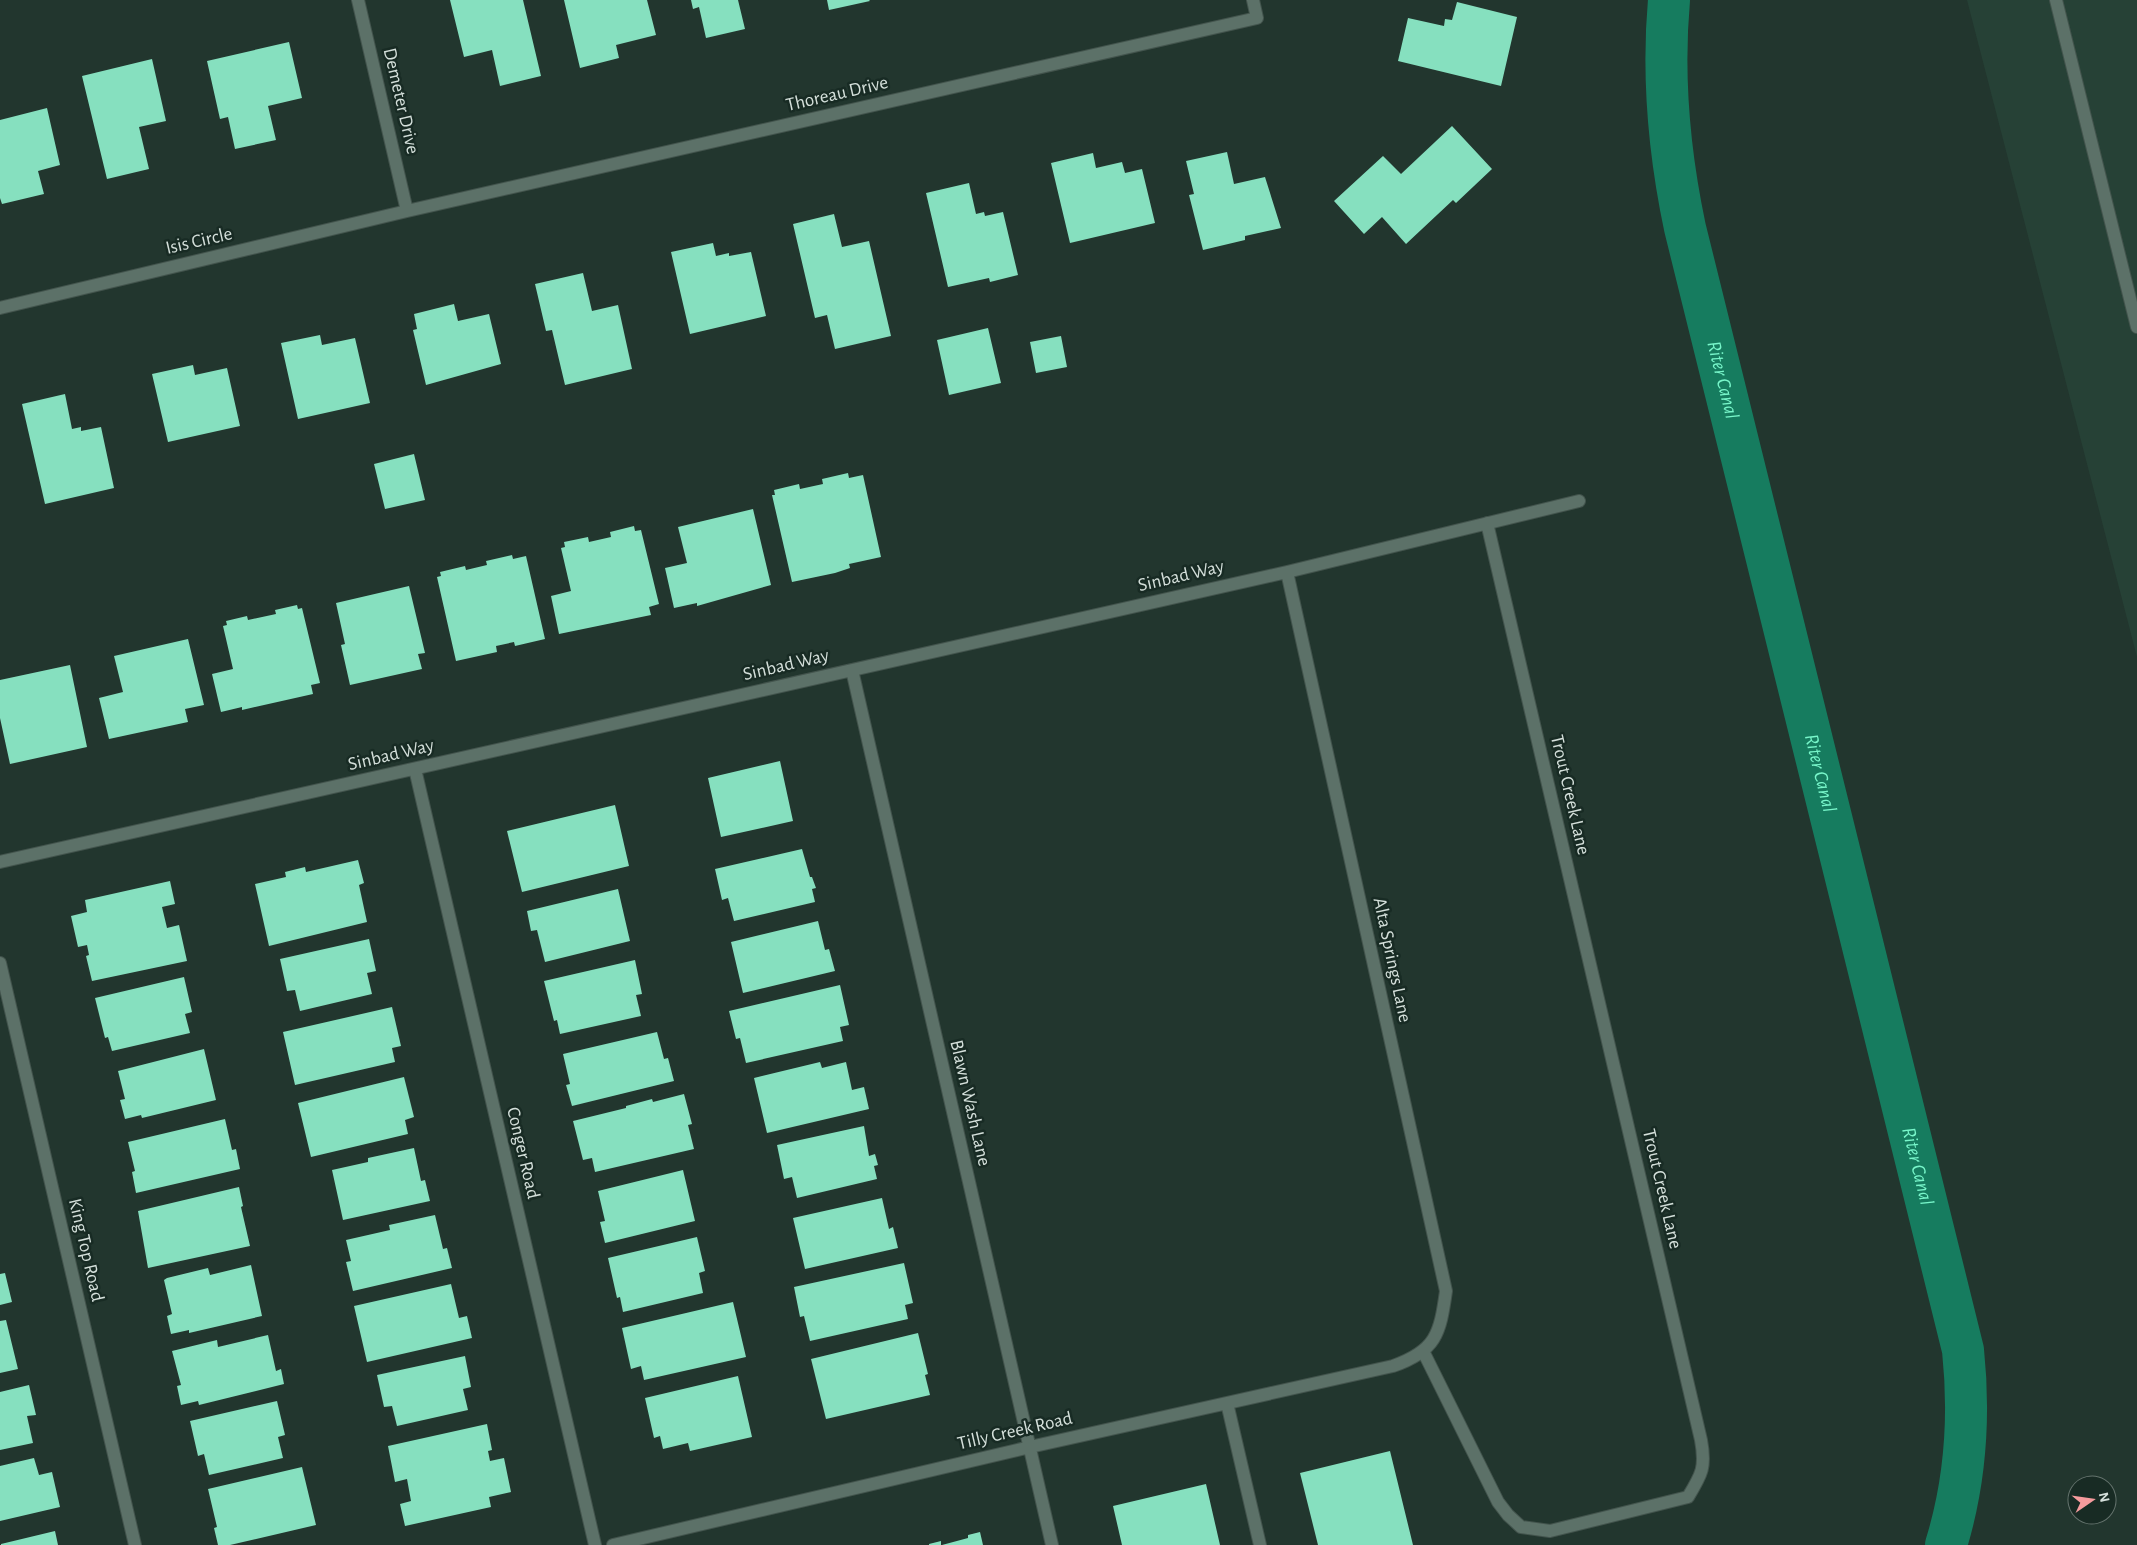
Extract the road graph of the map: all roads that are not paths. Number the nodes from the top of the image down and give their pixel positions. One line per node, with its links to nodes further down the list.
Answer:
1 (358, 0): 4 (street, Demeter Drive)
2 (1253, 0): 4 (street, Thoreau Drive)
3 (2056, 0): 6 (street)
4 (407, 211): 5 (street, Isis Circle)
5 (0, 308)
6 (2137, 327)
7 (1579, 501): 8 (street, Sinbad Way)
8 (1487, 523): 9 (street, Sinbad Way); 14 (street, Trout Creek Lane)
9 (1286, 572): 10 (street, Sinbad Way); 14 (street, Alta Springs Lane)
10 (852, 670): 11 (street, Sinbad Way); 16 (street, Blawn Wash Lane)
11 (415, 769): 12 (street, Sinbad Way); 18 (street, Conger Road)
12 (0, 862)
13 (0, 963): 17 (street, King Top Road)
14 (1423, 1351): 15 (street, Tilly Creek Road)
15 (1227, 1403): 16 (street, Tilly Creek Road); 21 (street)
16 (1030, 1447): 19 (street, Tilly Creek Road); 20 (street, Blawn Wash Lane)
17 (135, 1545)
18 (595, 1545)
19 (613, 1545)
20 (1052, 1545)
21 (1260, 1545)

